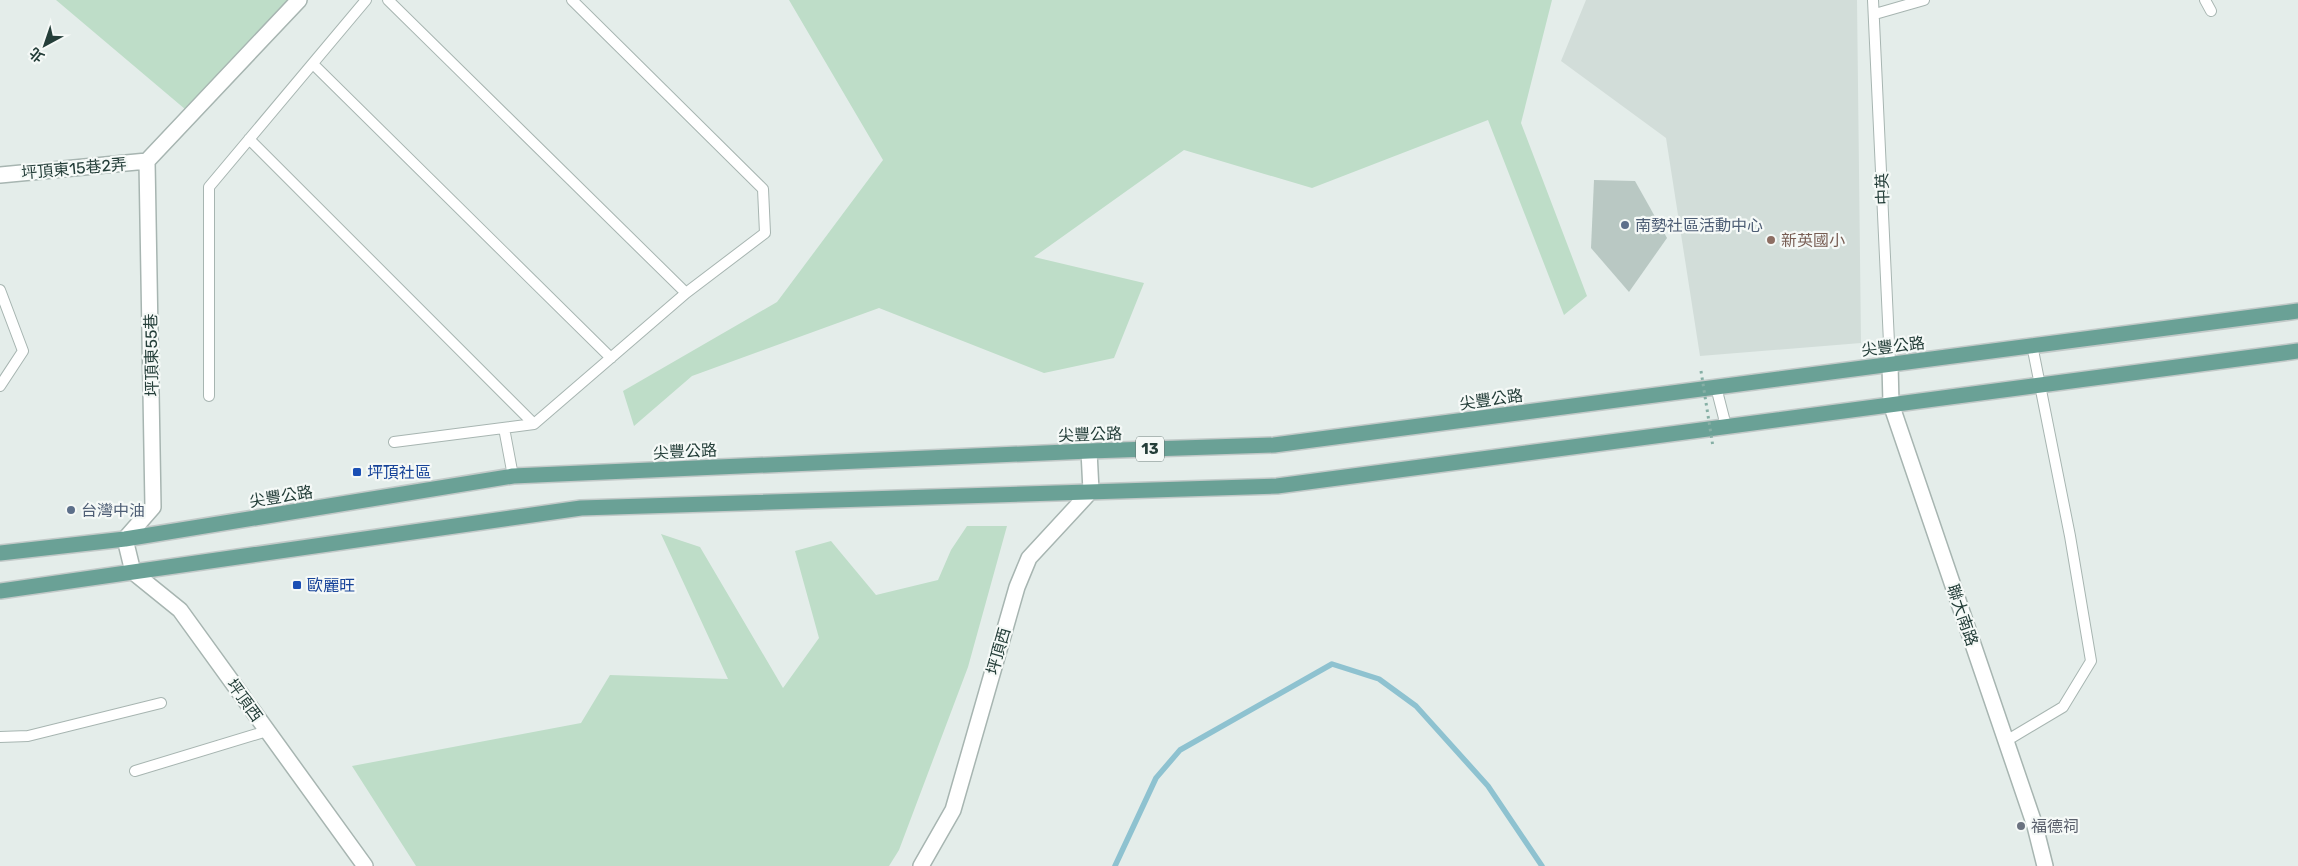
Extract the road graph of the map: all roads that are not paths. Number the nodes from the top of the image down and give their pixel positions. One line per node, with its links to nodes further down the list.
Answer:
1 (299, 0): 12 (street)
2 (366, 0): 10 (lane)
3 (388, 0): 15 (lane)
4 (572, 0): 15 (lane)
5 (1873, 0): 9 (lane, 中英)
6 (1924, 0): 9 (lane)
7 (2205, 0): 8 (lane)
8 (2211, 11)
9 (1875, 14): 20 (lane, 中英)
10 (313, 64): 11 (lane); 19 (lane)
11 (249, 139): 24 (lane); 26 (lane)
12 (147, 161): 13 (street, 坪頂東15巷2弄); 33 (street, 坪頂東55巷)
13 (0, 175)
14 (0, 290): 22 (lane)
15 (686, 293): 19 (lane)
16 (2298, 311): 17 (main road, 尖豐公路 / 13)
17 (2032, 345): 20 (main road, 尖豐公路 / 13); 21 (lane)
18 (2298, 352): 21 (main road)
19 (610, 358): 26 (lane)
20 (1890, 364): 23 (main road, 尖豐公路 / 13); 25 (street, 聯大南路)
21 (2042, 385): 25 (main road); 40 (lane)
22 (0, 386)
23 (1716, 386): 27 (lane); 30 (main road, 尖豐公路 / 13)
24 (209, 396)
25 (1891, 404): 27 (main road); 40 (street, 聯大南路)
26 (534, 424): 28 (lane)
27 (1726, 426): 32 (main road)
28 (504, 428): 29 (lane); 31 (lane)
29 (394, 442)
30 (1089, 451): 31 (main road, 尖豐公路 / 13); 32 (street)
31 (513, 476): 33 (main road, 尖豐公路 / 13)
32 (1091, 492): 35 (main road); 43 (street, 坪頂西)
33 (125, 539): 34 (main road, 尖豐公路 / 13); 35 (street)
34 (0, 553)
35 (133, 572): 36 (main road); 38 (street, 坪頂西)
36 (0, 591)
37 (161, 703): 39 (lane)
38 (267, 731): 41 (lane); 42 (street, 坪頂西)
39 (0, 737)
40 (2006, 741): 44 (street, 聯大南路)
41 (134, 771)
42 (364, 866)
43 (921, 866)
44 (2045, 866)

